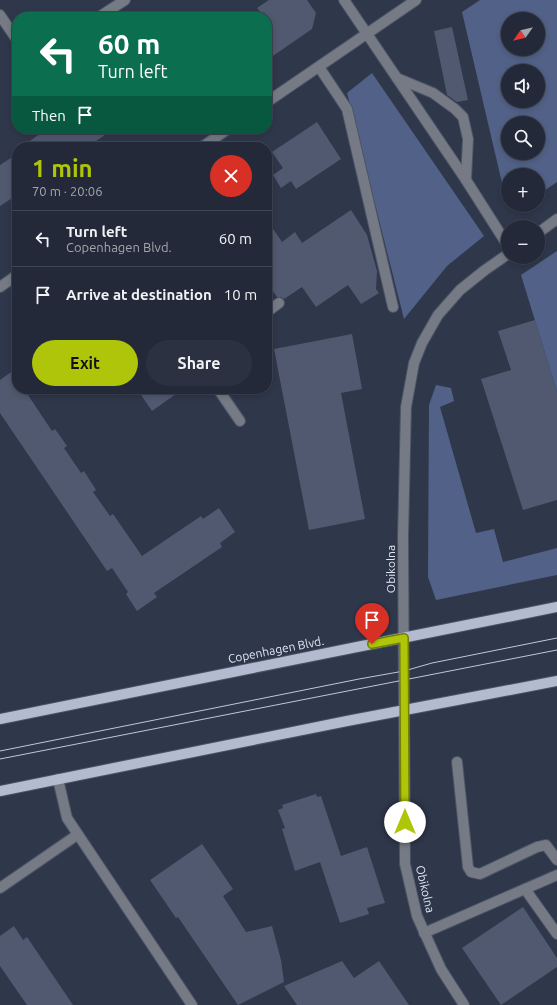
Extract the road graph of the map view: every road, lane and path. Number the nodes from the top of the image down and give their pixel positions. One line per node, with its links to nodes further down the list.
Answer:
1 (124, 0): 4 (street)
2 (344, 0): 7 (street)
3 (416, 0): 7 (street)
4 (106, 12)
5 (0, 15): 6 (street)
6 (12, 33)
7 (367, 34): 8 (street); 9 (street)
8 (319, 67): 10 (street); 21 (street)
9 (397, 78): 13 (street); 13 (street)
10 (272, 99)
11 (221, 134): 12 (street)
12 (209, 142)
13 (466, 180): 16 (street)
14 (557, 219): 15 (street)
15 (545, 228)
16 (501, 235)
17 (501, 259): 26 (street, Obikolna)
18 (12, 279): 19 (street)
19 (0, 287)
20 (280, 303): 22 (street)
21 (393, 307)
22 (272, 309)
23 (221, 394): 24 (street)
24 (240, 421)
25 (557, 607): 26 (main road, Copenhagen Blvd.)
26 (404, 638): 28 (street, Obikolna); 29 (main road, Copenhagen Blvd.)
27 (557, 681): 28 (main road)
28 (404, 711): 31 (main road); 38 (street, Obikolna)
29 (0, 719)
30 (457, 762): 34 (street)
31 (58, 780): 32 (main road); 33 (street)
32 (0, 791)
33 (78, 835): 36 (street); 40 (street)
34 (557, 860)
35 (557, 875): 37 (street)
36 (0, 888)
37 (525, 889): 38 (street); 39 (street)
38 (424, 933): 41 (street, Obikolna)
39 (557, 934)
40 (192, 1005)
41 (464, 1005)

